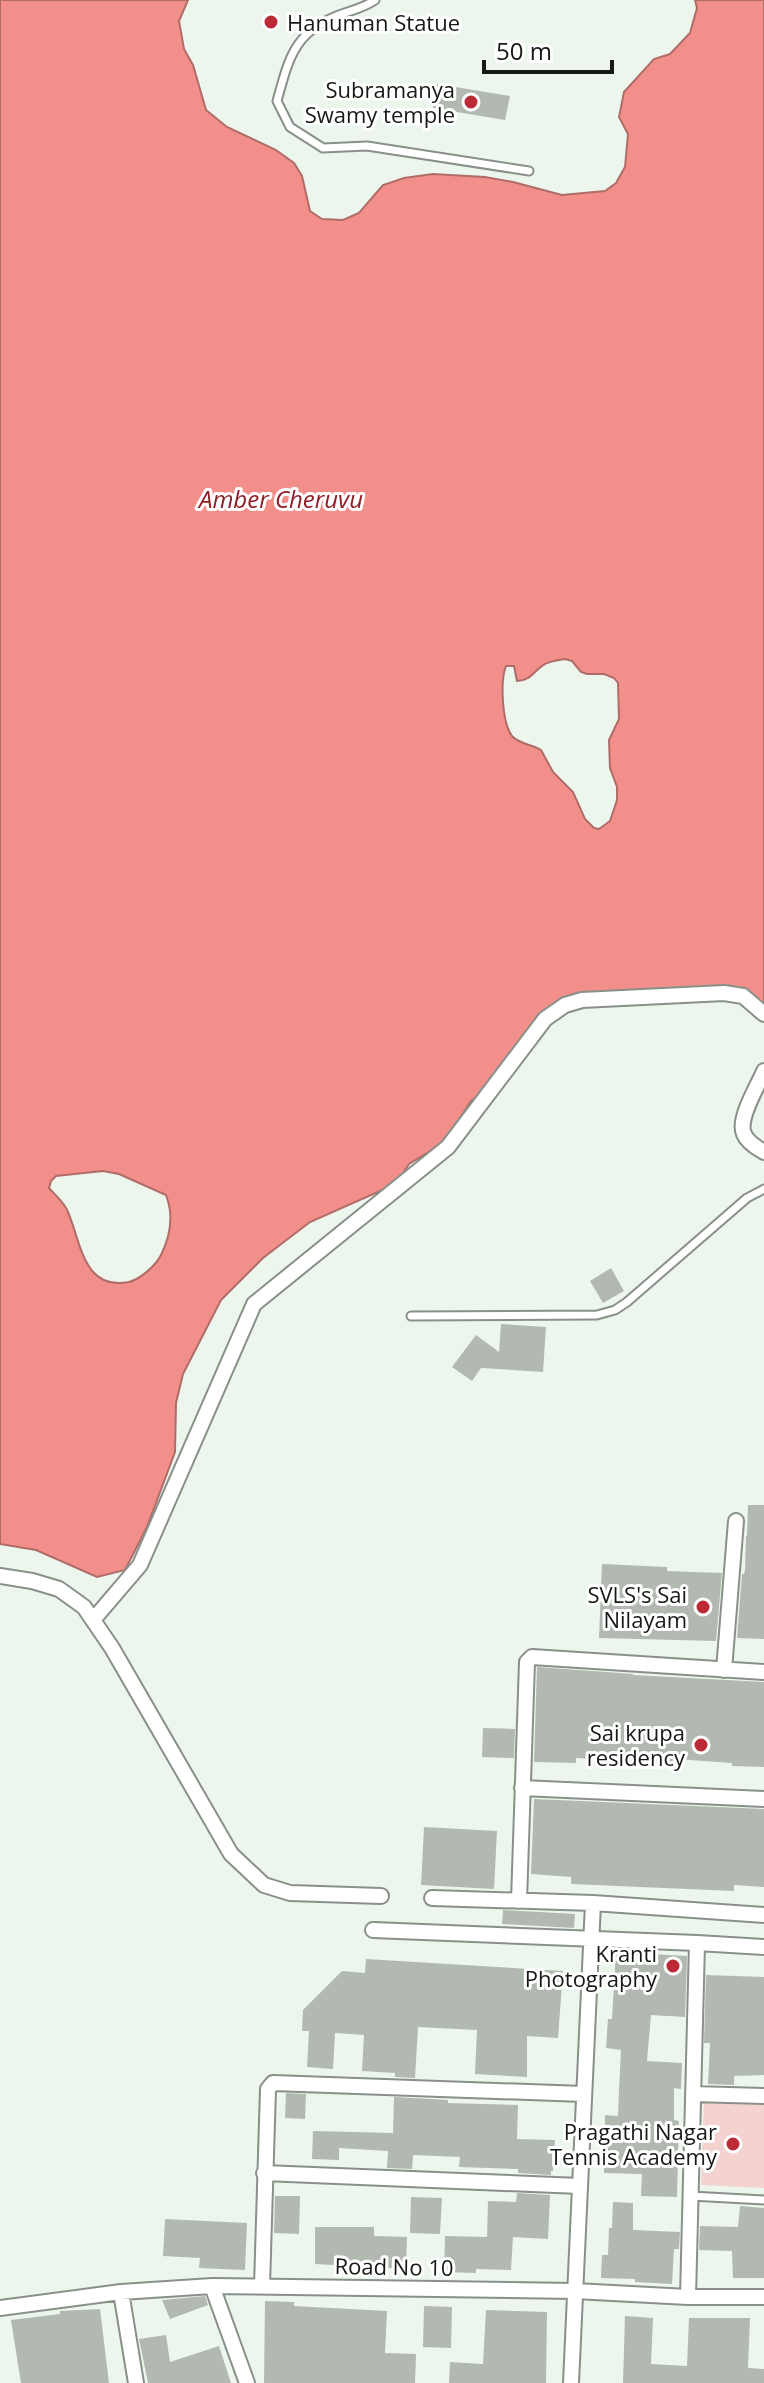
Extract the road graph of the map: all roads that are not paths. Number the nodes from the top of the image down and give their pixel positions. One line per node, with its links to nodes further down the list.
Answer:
1 (375, 0): 2 (lane)
2 (529, 171)
3 (764, 1014): 10 (street)
4 (764, 1071): 5 (street)
5 (764, 1152)
6 (764, 1189): 7 (lane)
7 (411, 1316)
8 (736, 1521): 11 (street)
9 (0, 1576): 10 (street)
10 (93, 1620): 15 (street)
11 (724, 1670): 12 (street); 13 (street)
12 (764, 1672)
13 (522, 1788): 14 (street); 17 (street)
14 (764, 1799)
15 (381, 1896)
16 (432, 1898): 17 (street)
17 (519, 1901): 18 (street)
18 (593, 1903): 19 (street); 21 (street)
19 (764, 1915)
20 (373, 1930): 21 (street)
21 (591, 1939): 22 (street); 24 (street)
22 (697, 1943): 23 (street); 25 (street)
23 (764, 1947)
24 (584, 2094): 27 (street); 28 (street)
25 (693, 2094): 26 (street); 29 (street)
26 (764, 2096)
27 (264, 2173): 28 (street); 32 (street)
28 (580, 2186): 33 (street)
29 (691, 2196): 30 (lane); 35 (street)
30 (764, 2200)
31 (212, 2286): 32 (street, Road No 10); 34 (street, Road No 10); 39 (street)
32 (262, 2286): 33 (street, Road No 10)
33 (575, 2291): 35 (street, Road No 10); 40 (street)
34 (121, 2292): 37 (street, Road No 10); 38 (street)
35 (688, 2297): 36 (street, Road No 10)
36 (764, 2297)
37 (0, 2308)
38 (136, 2383)
39 (247, 2383)
40 (571, 2383)

